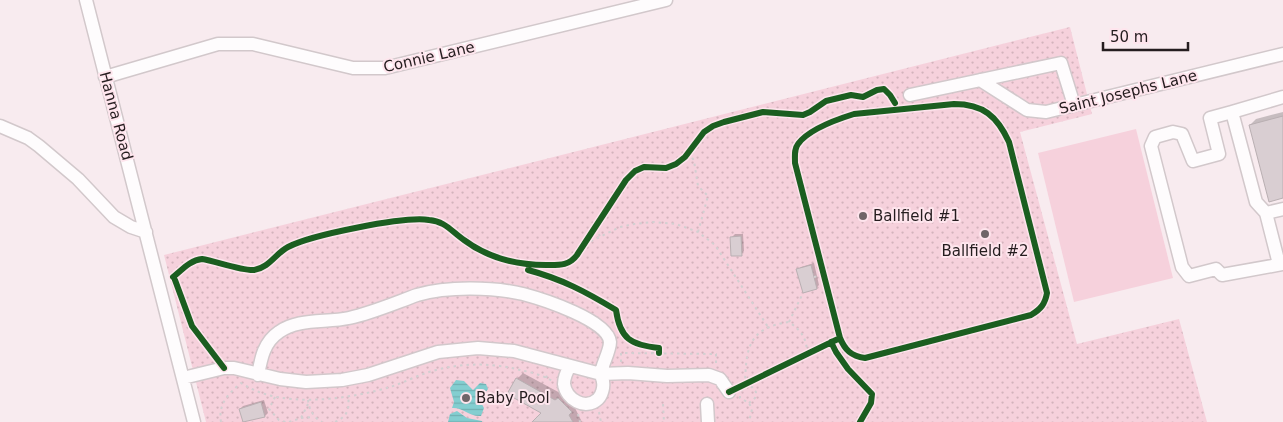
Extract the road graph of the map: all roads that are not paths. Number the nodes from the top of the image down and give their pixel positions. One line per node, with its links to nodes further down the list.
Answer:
1 (86, 0): 4 (street, Hanna Road)
2 (666, 0): 4 (street, Connie Lane)
3 (1283, 54): 8 (street, Saint Josephs Lane)
4 (105, 77): 13 (street, Hanna Road)
5 (980, 80): 6 (street); 8 (street, Saint Josephs Lane); 8 (street)
6 (910, 94)
7 (1283, 96): 9 (street)
8 (1074, 105)
9 (1232, 112): 12 (street); 14 (street)
10 (0, 126): 13 (street)
11 (1283, 209): 12 (street)
12 (1266, 213): 14 (street)
13 (146, 232): 18 (street, Hanna Road)
14 (1281, 264)
15 (570, 366): 16 (street); 16 (street); 17 (street)
16 (601, 374): 17 (street); 19 (street)
17 (258, 375): 18 (street)
18 (183, 378): 21 (street, Hanna Road)
19 (729, 392)
20 (707, 404): 22 (street)
21 (194, 422)
22 (708, 422)

